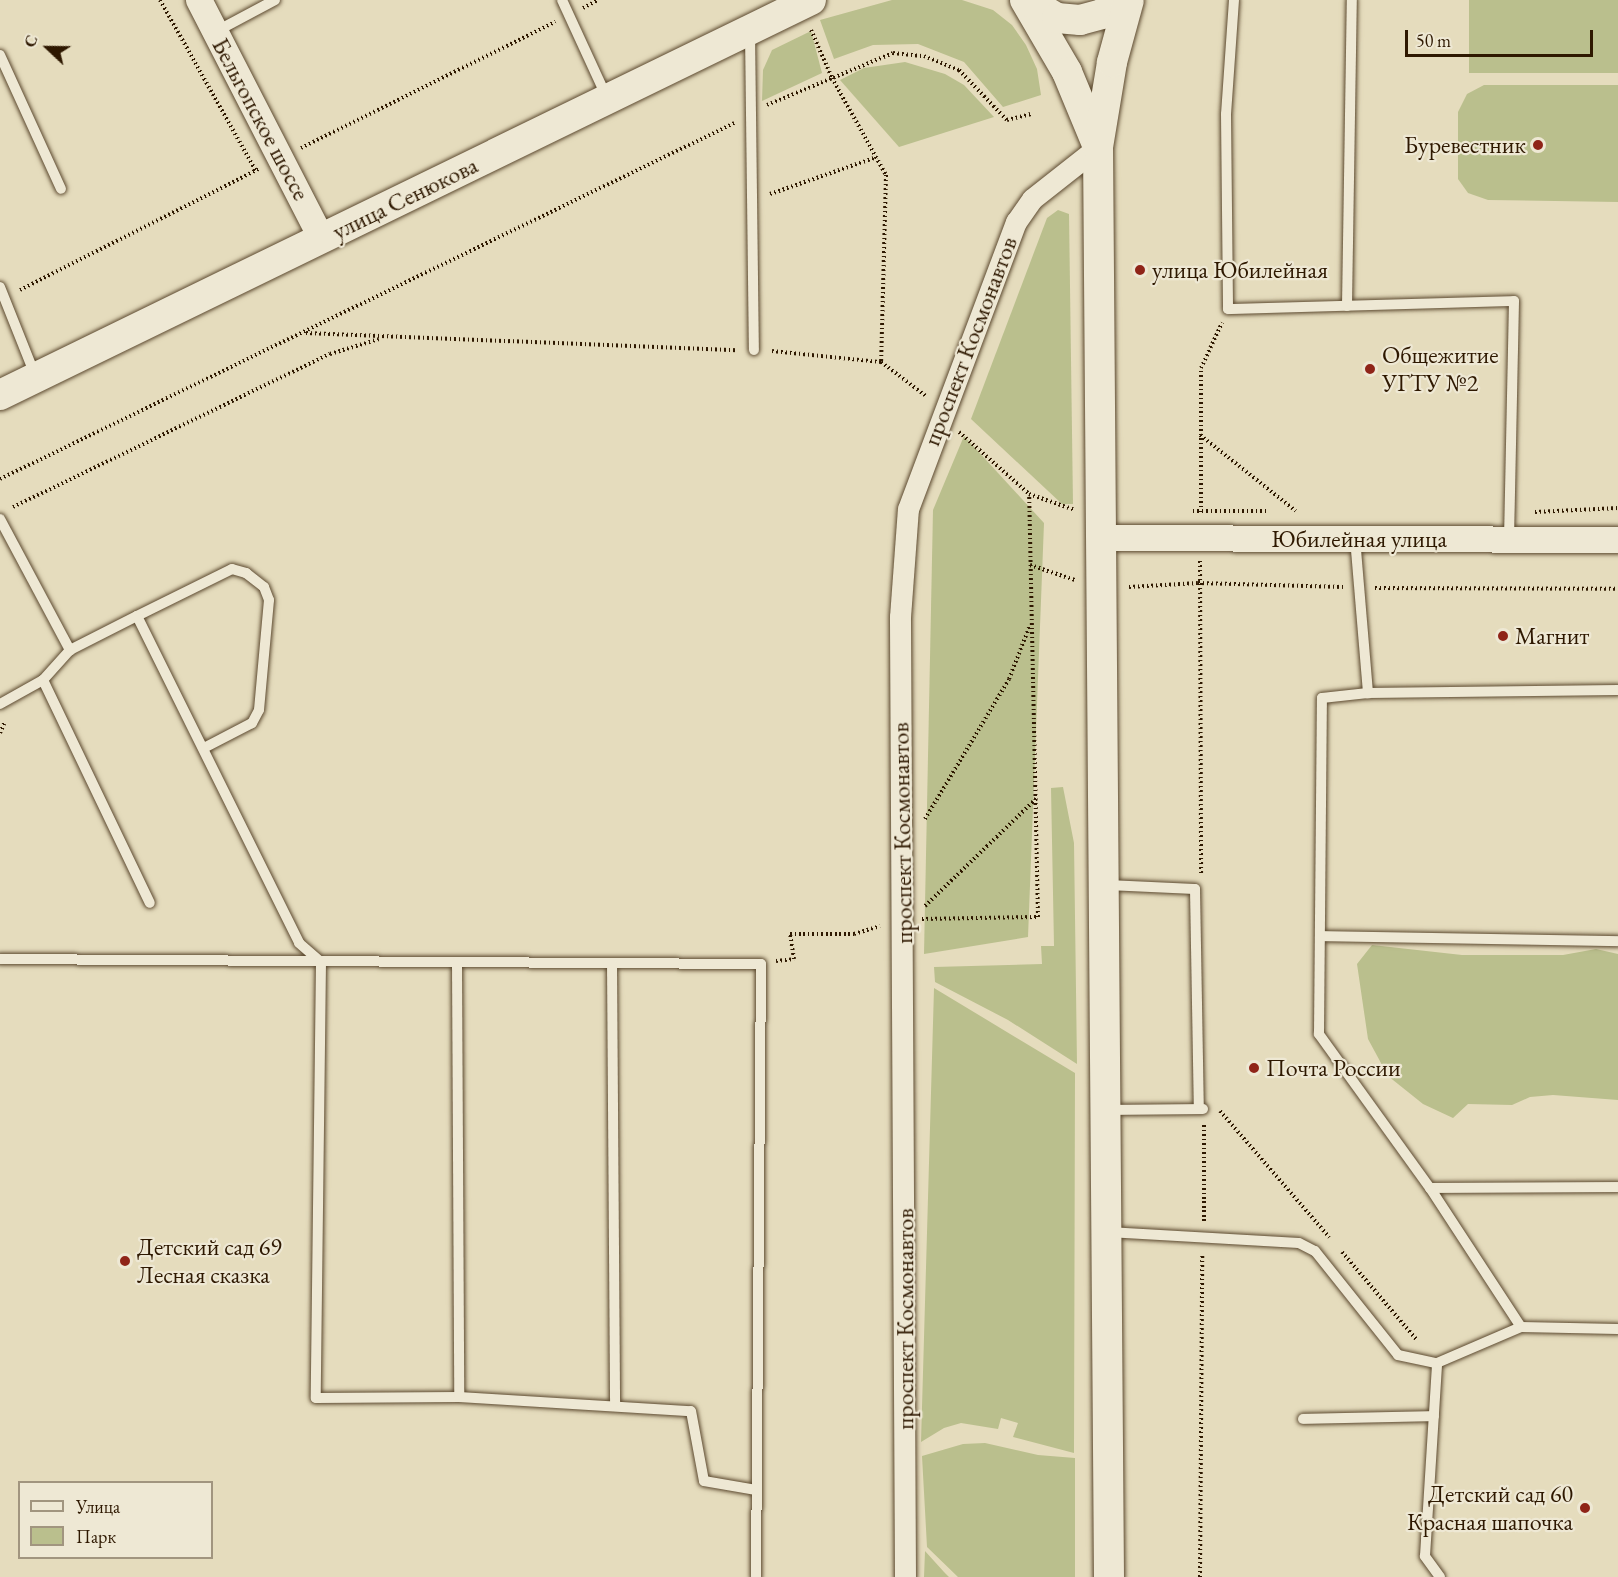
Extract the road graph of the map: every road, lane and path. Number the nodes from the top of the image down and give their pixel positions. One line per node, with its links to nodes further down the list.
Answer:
1 (160, 0): 20 (path)
2 (199, 0): 12 (street, Бельгопское шоссе)
3 (275, 0): 12 (lane)
4 (562, 0): 15 (lane)
5 (1122, 0): 10 (main road)
6 (1129, 0): 18 (main road)
7 (1233, 0): 25 (lane)
8 (1352, 0): 25 (lane)
9 (803, 1): 11 (main road, улица Сенюкова); 14 (path)
10 (1027, 1): 18 (main road)
11 (750, 29): 15 (main road, улица Сенюкова); 16 (lane)
12 (215, 32): 23 (street, Бельгопское шоссе)
13 (0, 55): 21 (lane)
14 (832, 78): 16 (path); 17 (path); 19 (path)
15 (607, 99): 23 (main road, улица Сенюкова)
16 (751, 114): 26 (path); 28 (lane)
17 (1031, 114)
18 (1098, 147): 32 (street, проспект Космонавтов); 45 (main road)
19 (877, 157): 22 (path); 29 (path)
20 (256, 171)
21 (61, 189)
22 (764, 196)
23 (322, 239): 30 (main road, улица Сенюкова)
24 (0, 287): 30 (lane)
25 (1347, 306): 43 (lane)
26 (306, 333): 27 (path); 34 (path)
27 (382, 338): 28 (path); 37 (path)
28 (754, 350): 29 (path)
29 (881, 362): 32 (path)
30 (36, 378): 31 (main road, улица Сенюкова)
31 (0, 395)
32 (940, 416): 35 (path); 61 (street, проспект Космонавтов)
33 (1200, 435): 41 (path)
34 (0, 479)
35 (1029, 494): 45 (path); 53 (path)
36 (1618, 508): 43 (path)
37 (9, 509)
38 (1190, 511): 39 (path)
39 (1272, 511)
40 (1284, 511): 41 (path)
41 (1296, 511): 42 (path)
42 (1307, 511)
43 (1512, 513): 47 (lane)
44 (0, 519): 54 (lane)
45 (1100, 527): 46 (street, Юбилейная улица); 62 (main road)
46 (1355, 538): 47 (street, Юбилейная улица); 50 (lane)
47 (1509, 539): 48 (street, Юбилейная улица)
48 (1618, 540)
49 (1198, 583): 50 (path)
50 (1358, 588): 51 (path); 57 (lane)
51 (1618, 589)
52 (137, 616): 54 (lane); 59 (lane); 59 (lane)
53 (1031, 622): 60 (path); 61 (path)
54 (70, 650): 55 (lane)
55 (43, 680): 58 (lane); 63 (lane)
56 (1618, 690): 57 (lane)
57 (1368, 693): 65 (lane)
58 (0, 704)
59 (204, 748): 68 (lane)
60 (1038, 797): 64 (path); 64 (path)
61 (904, 865): 64 (street, проспект Космонавтов)
62 (1103, 885): 72 (lane); 73 (main road)
63 (150, 903)
64 (904, 919): 71 (path); 88 (street, проспект Космонавтов)
65 (1320, 936): 66 (lane); 75 (lane)
66 (1618, 941)
67 (0, 959): 68 (lane)
68 (321, 962): 69 (lane); 82 (lane)
69 (457, 963): 70 (lane); 82 (lane)
70 (612, 963): 71 (lane); 83 (lane)
71 (761, 964): 86 (lane)
72 (1201, 1109): 73 (lane); 77 (path)
73 (1105, 1110): 76 (main road)
74 (1618, 1187): 75 (lane)
75 (1430, 1188): 79 (lane)
76 (1105, 1232): 81 (lane); 89 (main road)
77 (1331, 1240)
78 (1339, 1249): 81 (path)
79 (1521, 1327): 80 (lane); 81 (lane)
80 (1618, 1329)
81 (1437, 1363): 84 (lane)
82 (459, 1396): 83 (lane)
83 (615, 1404): 86 (lane)
84 (1434, 1416): 85 (lane); 90 (lane)
85 (1303, 1419)
86 (756, 1490): 87 (lane)
87 (756, 1577)
88 (905, 1577)
89 (1109, 1577)
90 (1440, 1577)

